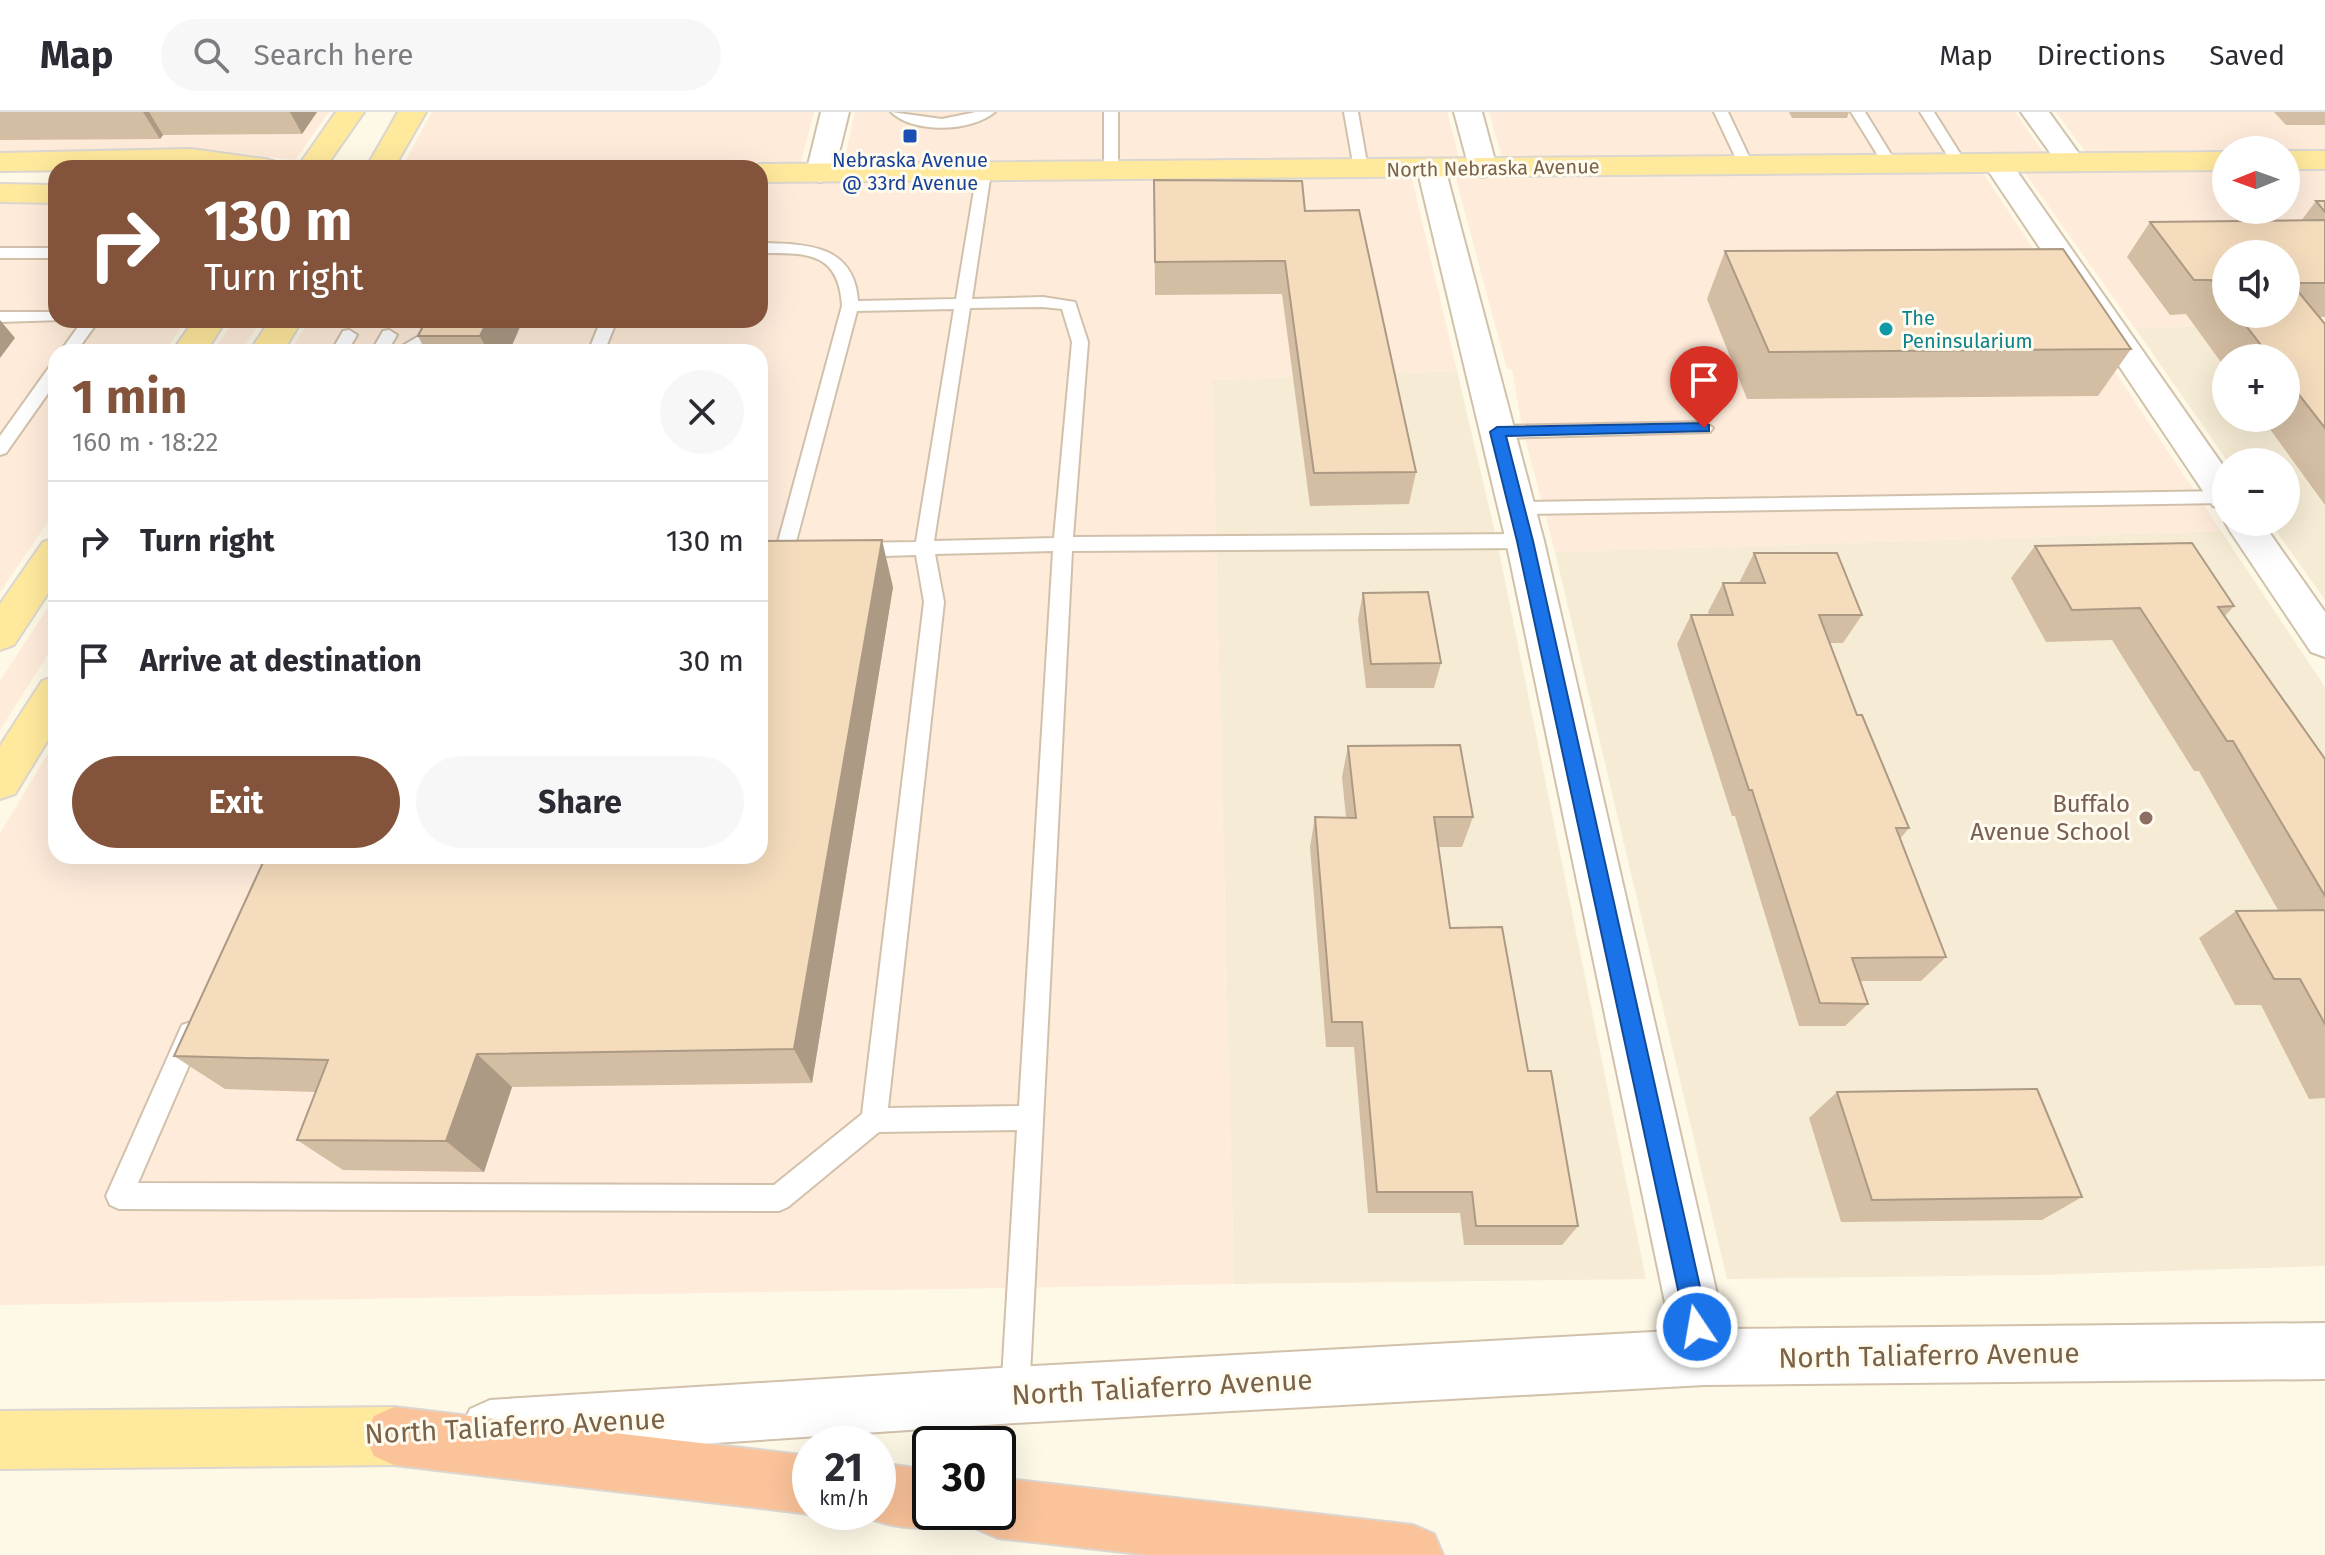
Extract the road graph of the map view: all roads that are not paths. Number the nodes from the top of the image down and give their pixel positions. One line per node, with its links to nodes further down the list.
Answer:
1 (350, 112): 15 (main road)
2 (412, 112): 16 (main road)
3 (835, 112): 33 (street)
4 (898, 112): 5 (lane)
5 (988, 112)
6 (1111, 112): 30 (lane)
7 (1351, 112): 29 (lane)
8 (1468, 112): 28 (street)
9 (1721, 112): 26 (lane)
10 (1858, 112): 25 (lane)
11 (1927, 112): 23 (lane)
12 (2035, 112): 22 (street)
13 (96, 160): 14 (main road)
14 (206, 160)
15 (317, 160)
16 (385, 160)
17 (2300, 160): 18 (main road)
18 (2325, 160)
19 (48, 161): 21 (main road)
20 (2212, 161): 22 (main road, North Nebraska Avenue)
21 (0, 162)
22 (2071, 162): 24 (main road, North Nebraska Avenue)
23 (1959, 163): 24 (main road, North Nebraska Avenue); 25 (main road, North Nebraska Avenue)
24 (1997, 163): 53 (street)
25 (1890, 164): 26 (main road, North Nebraska Avenue)
26 (1746, 165): 28 (main road, North Nebraska Avenue)
27 (1431, 168): 28 (main road, North Nebraska Avenue); 29 (main road, North Nebraska Avenue); 51 (street)
28 (1483, 168)
29 (1361, 169): 30 (main road, North Nebraska Avenue)
30 (1111, 171): 31 (main road, North Nebraska Avenue)
31 (984, 172): 33 (main road, North Nebraska Avenue); 39 (lane)
32 (768, 173): 33 (main road, North Nebraska Avenue)
33 (820, 173)
34 (0, 193): 35 (main road)
35 (48, 194)
36 (768, 248): 40 (lane)
37 (0, 253): 38 (lane)
38 (48, 253)
39 (962, 303): 40 (lane); 57 (lane); 58 (lane)
40 (850, 306): 59 (lane)
41 (0, 317): 42 (lane)
42 (48, 317)
43 (349, 335): 46 (lane)
44 (389, 335): 47 (lane)
45 (429, 335): 48 (lane)
46 (344, 344)
47 (384, 344)
48 (414, 344)
49 (48, 381): 52 (lane)
50 (1704, 428): 51 (lane)
51 (1497, 432): 55 (street)
52 (0, 449)
53 (2212, 477)
54 (2212, 498): 55 (lane)
55 (1521, 524): 57 (lane); 71 (street)
56 (2253, 536): 64 (street)
57 (1063, 544): 58 (lane); 68 (lane)
58 (924, 548): 59 (lane); 69 (lane)
59 (784, 553): 60 (lane)
60 (768, 554)
61 (48, 560): 62 (main road)
62 (12, 601): 63 (main road)
63 (0, 635)
64 (2325, 642)
65 (48, 705): 66 (main road)
66 (0, 782)
67 (200, 1012): 69 (lane)
68 (1031, 1118): 69 (lane); 72 (lane)
69 (874, 1120)
70 (2325, 1351): 71 (street, North Taliaferro Avenue)
71 (1704, 1357): 72 (street, North Taliaferro Avenue)
72 (1015, 1395): 73 (street, North Taliaferro Avenue)
73 (394, 1436): 74 (main road, North Taliaferro Avenue); 75 (highway)
74 (0, 1440)
75 (792, 1483)
76 (1016, 1510): 77 (highway)
77 (1413, 1555)

